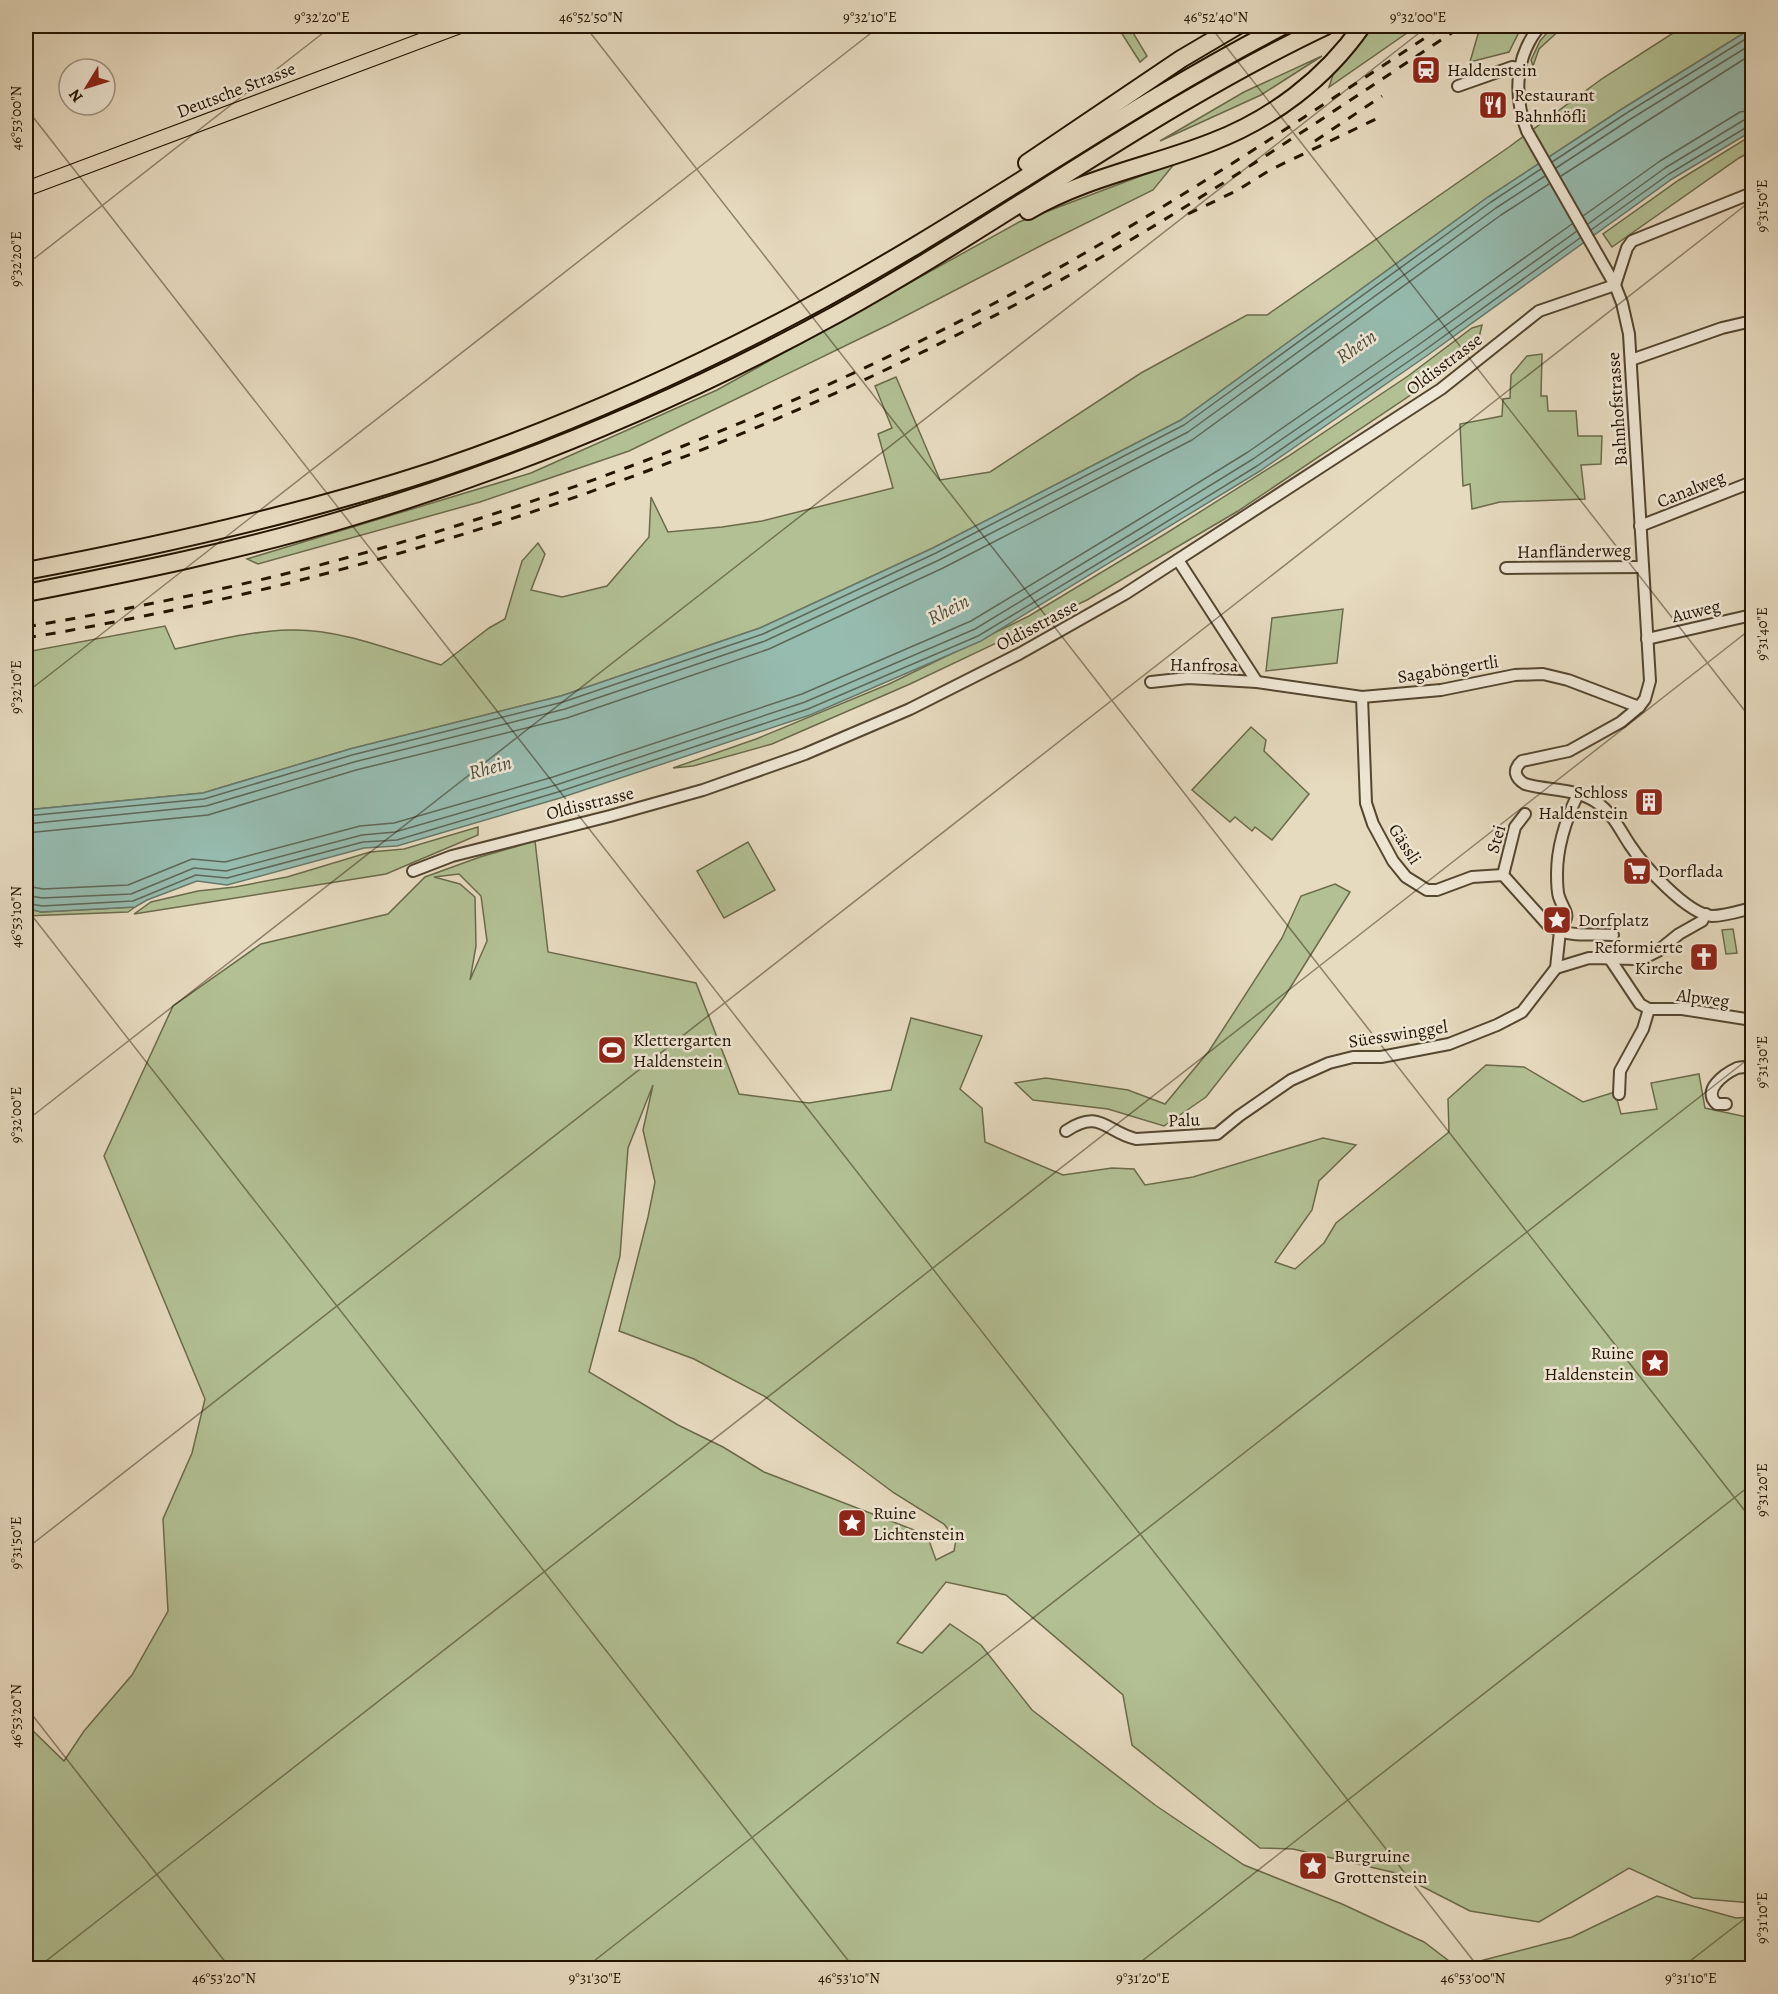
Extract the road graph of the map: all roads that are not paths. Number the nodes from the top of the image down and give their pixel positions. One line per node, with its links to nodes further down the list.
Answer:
1 (460, 26): 9 (main road, Deutsche Strasse)
2 (1237, 26): 11 (highway)
3 (1283, 26): 11 (highway)
4 (1326, 26): 12 (highway)
5 (1362, 26): 12 (highway)
6 (1540, 26): 7 (street, Bahnhofstrasse)
7 (1520, 68): 8 (street); 13 (street, Bahnhofstrasse)
8 (1458, 86)
9 (26, 189)
10 (1752, 193): 13 (street)
11 (888, 262): 21 (highway)
12 (926, 262): 22 (highway)
13 (1615, 285): 15 (street, Bahnhofstrasse); 18 (street, Oldisstrasse)
14 (1752, 321): 15 (street)
15 (1631, 360): 17 (street, Bahnhofstrasse)
16 (1752, 482): 17 (street, Canalweg)
17 (1640, 526): 19 (street, Bahnhofstrasse)
18 (1178, 560): 26 (street); 31 (street, Oldisstrasse)
19 (1643, 567): 20 (street, Hanfländerweg); 24 (street, Bahnhofstrasse)
20 (1506, 568)
21 (26, 571)
22 (26, 593)
23 (1752, 615): 24 (street, Auweg)
24 (1647, 639): 28 (street, Bahnhofstrasse)
25 (1151, 682): 26 (street, Hanfrosa)
26 (1257, 682): 27 (street, Sagaböngertli)
27 (1362, 697): 28 (street, Sagaböngertli); 32 (street, Gässli)
28 (1639, 707): 29 (street)
29 (1578, 794): 34 (street); 35 (street)
30 (1525, 814): 32 (street, Stei)
31 (413, 871)
32 (1503, 875): 35 (street)
33 (1752, 908): 34 (street)
34 (1706, 914): 37 (street)
35 (1560, 931): 36 (street); 38 (street)
36 (1613, 935)
37 (1610, 959): 38 (street); 39 (street)
38 (1556, 968): 42 (street, Süesswinggel)
39 (1649, 1009): 40 (street, Alpweg); 43 (street)
40 (1752, 1020)
41 (1752, 1066): 44 (street)
42 (1291, 1080): 45 (street, Palu)
43 (1619, 1094)
44 (1726, 1104)
45 (1066, 1131)

